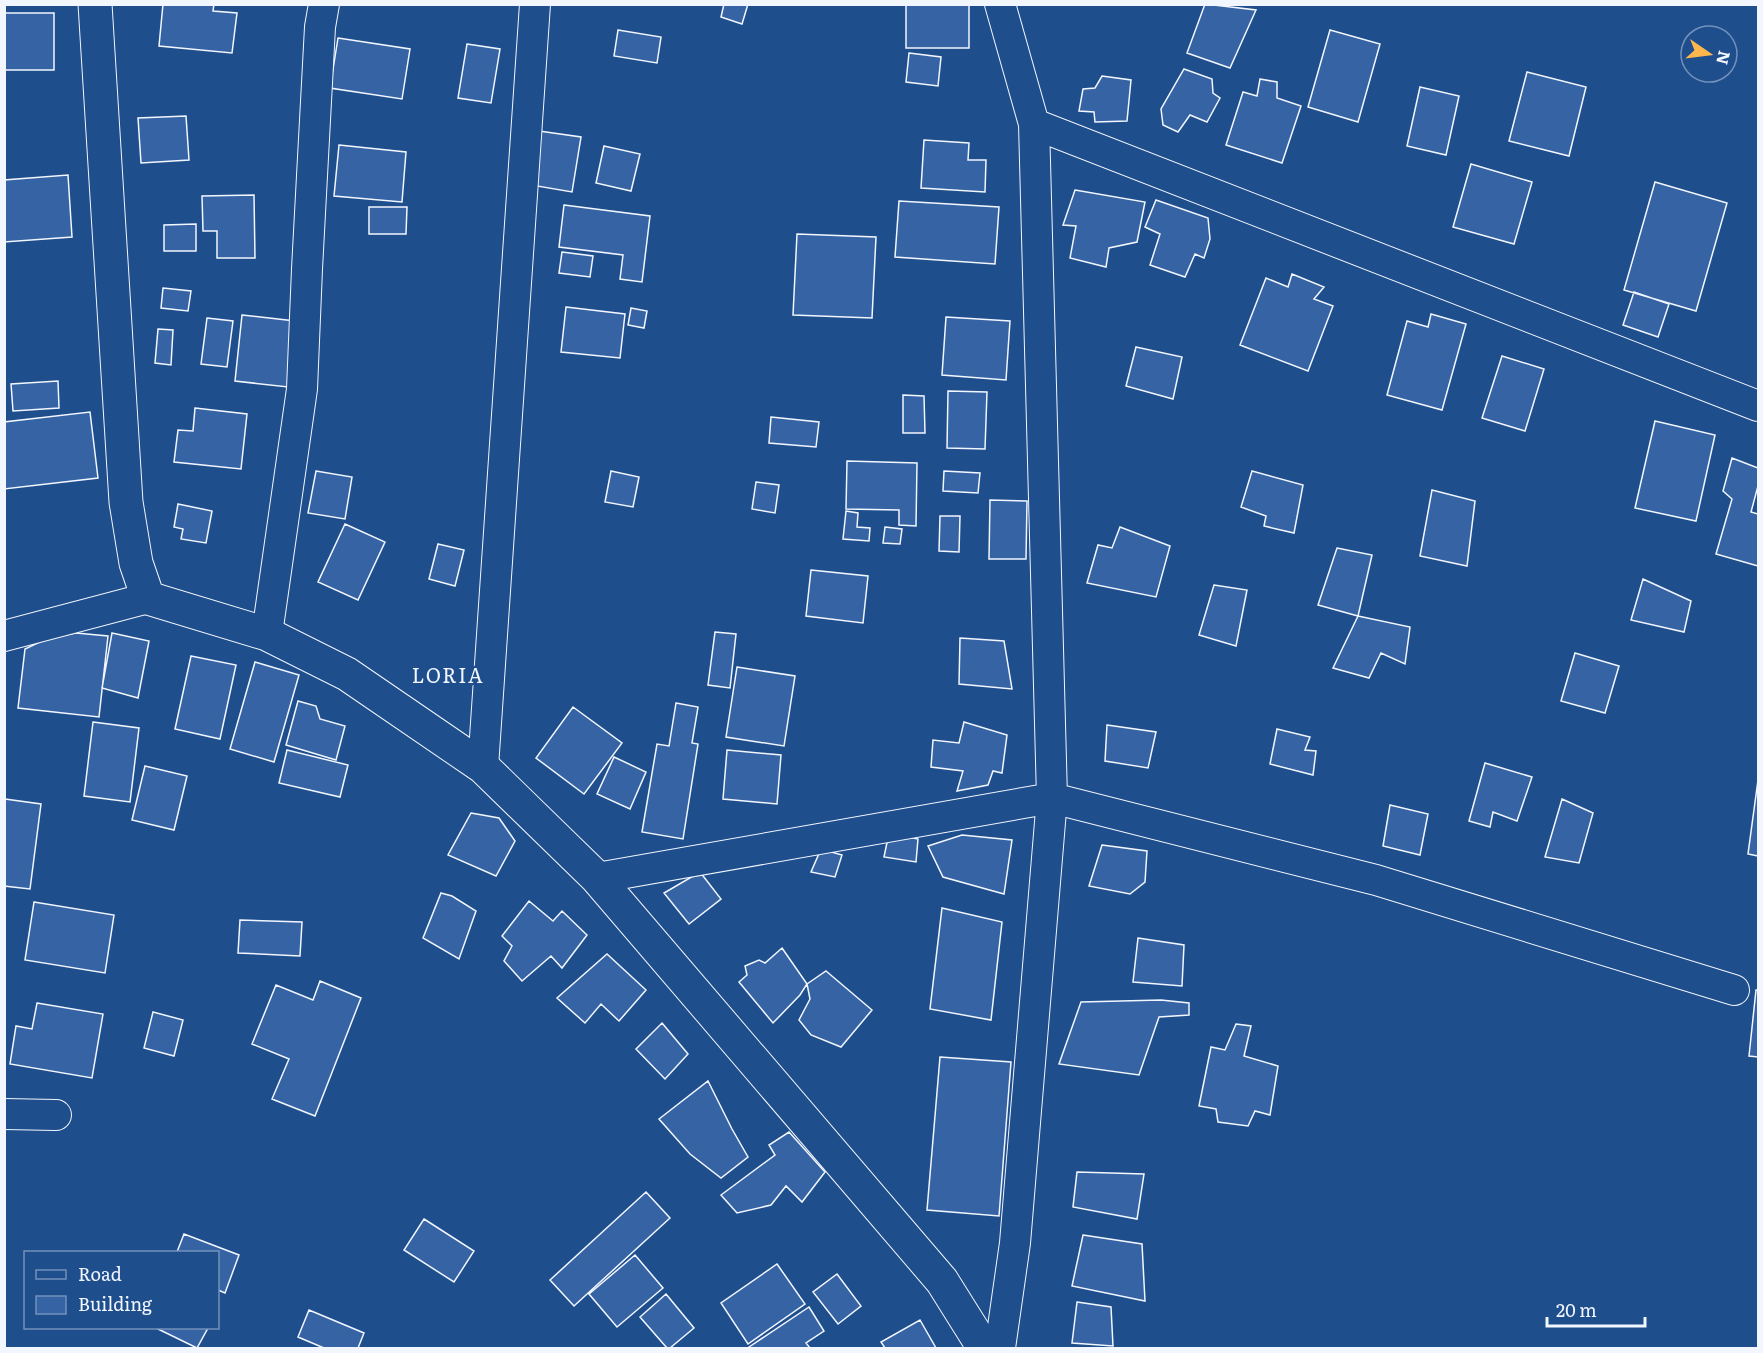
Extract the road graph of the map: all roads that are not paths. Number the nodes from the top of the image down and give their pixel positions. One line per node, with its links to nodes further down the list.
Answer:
1 (95, 4): 7 (street)
2 (324, 4): 8 (street)
3 (535, 4): 10 (street)
4 (1000, 4): 5 (street)
5 (1034, 124): 6 (street); 11 (street)
6 (1758, 406)
7 (148, 598): 8 (street); 9 (street)
8 (267, 634): 10 (street)
9 (4, 636)
10 (483, 767): 12 (street)
11 (1052, 798): 12 (street); 13 (street); 17 (street)
12 (597, 878): 16 (street)
13 (1734, 990)
14 (4, 1114): 15 (street)
15 (56, 1115)
16 (984, 1348)
17 (1000, 1348)

